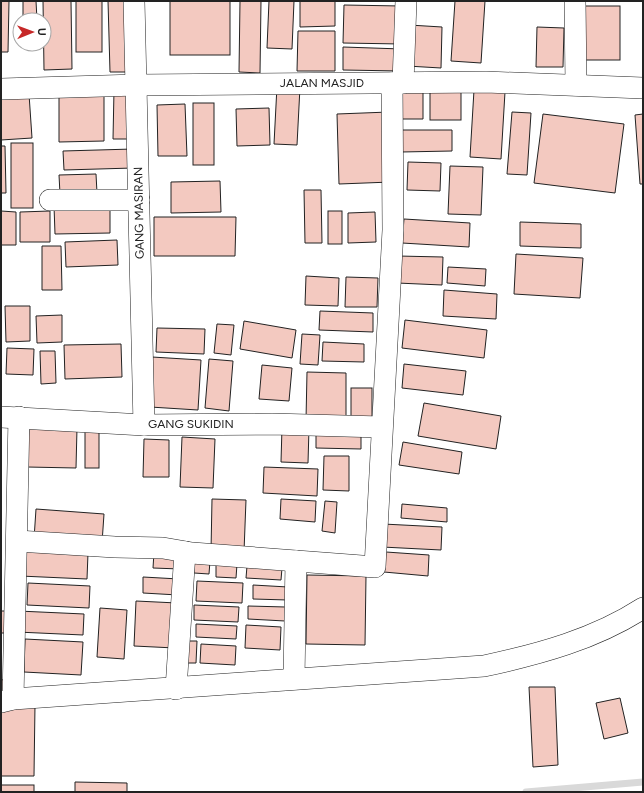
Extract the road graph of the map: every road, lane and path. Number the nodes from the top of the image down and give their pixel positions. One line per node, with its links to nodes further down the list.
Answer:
1 (134, 1): 5 (street, GANG MASIRAN)
2 (406, 1): 4 (street)
3 (575, 1): 6 (street)
4 (398, 83): 5 (street, JALAN MASJID); 6 (street, JALAN MASJID); 13 (street)
5 (137, 85): 7 (street, JALAN MASJID); 10 (street, GANG MASIRAN)
6 (576, 85): 8 (street, JALAN MASJID)
7 (1, 88)
8 (643, 88)
9 (50, 200): 10 (street)
10 (139, 200): 12 (street, GANG MASIRAN)
11 (10, 417): 12 (street, GANG SUKIDIN); 14 (street)
12 (144, 425): 13 (street, GANG SUKIDIN)
13 (381, 428): 16 (street)
14 (17, 541): 15 (street); 20 (street)
15 (185, 552): 16 (street); 19 (street)
16 (296, 561): 18 (street)
17 (643, 608): 18 (street)
18 (294, 679): 19 (street)
19 (176, 689): 20 (street)
20 (7, 701)

